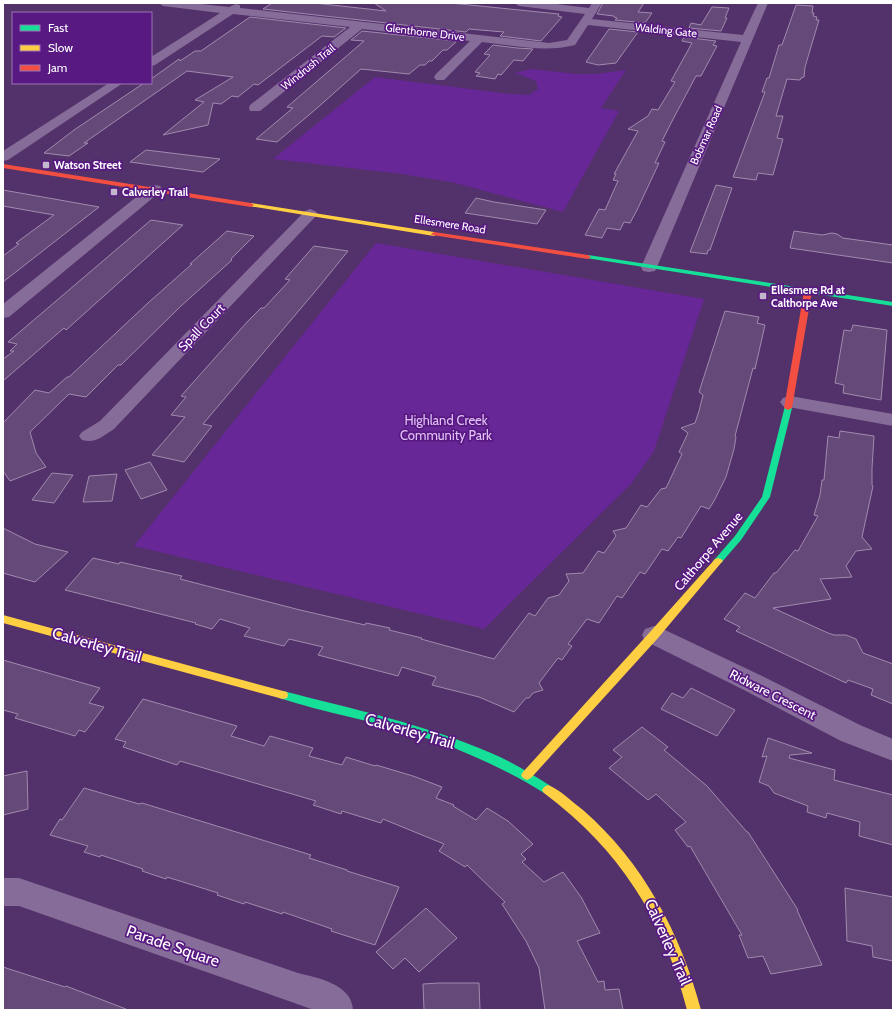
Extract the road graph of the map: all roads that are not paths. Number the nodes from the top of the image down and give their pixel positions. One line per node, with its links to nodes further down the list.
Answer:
1 (163, 3): 6 (street, Glenthorne Drive)
2 (242, 3): 6 (street)
3 (519, 3): 5 (street)
4 (763, 3): 10 (street, Bobmar Road)
5 (594, 7): 7 (street, Glenthorne Drive)
6 (231, 10): 8 (street, Glenthorne Drive); 11 (street)
7 (584, 21): 9 (street, Glenthorne Drive); 10 (street, Walding Gate)
8 (360, 25): 9 (street, Glenthorne Drive); 14 (street, Windrush Trail)
9 (479, 38): 12 (street)
10 (748, 39): 19 (street, Bobmar Road)
11 (152, 61)
12 (440, 77)
13 (115, 84): 15 (street)
14 (255, 108)
15 (3, 157)
16 (3, 166): 17 (street, Ellesmere Road)
17 (155, 189): 18 (street, Ellesmere Road); 22 (street)
18 (310, 214): 19 (street, Ellesmere Road); 25 (street, Spall Court)
19 (649, 267): 20 (street, Ellesmere Road)
20 (808, 291): 21 (street, Ellesmere Road); 23 (street, Calthorpe Avenue)
21 (893, 304)
22 (3, 313)
23 (790, 402): 24 (street); 27 (street, Calthorpe Avenue)
24 (893, 420)
25 (89, 436)
26 (3, 619): 29 (street, Calverley Trail)
27 (654, 635): 28 (street, Ridware Crescent); 29 (street, Calthorpe Avenue)
28 (893, 750)
29 (527, 776): 32 (street, Calverley Trail)
30 (3, 892): 31 (street, Parade Square)
31 (336, 1010)
32 (694, 1010)

